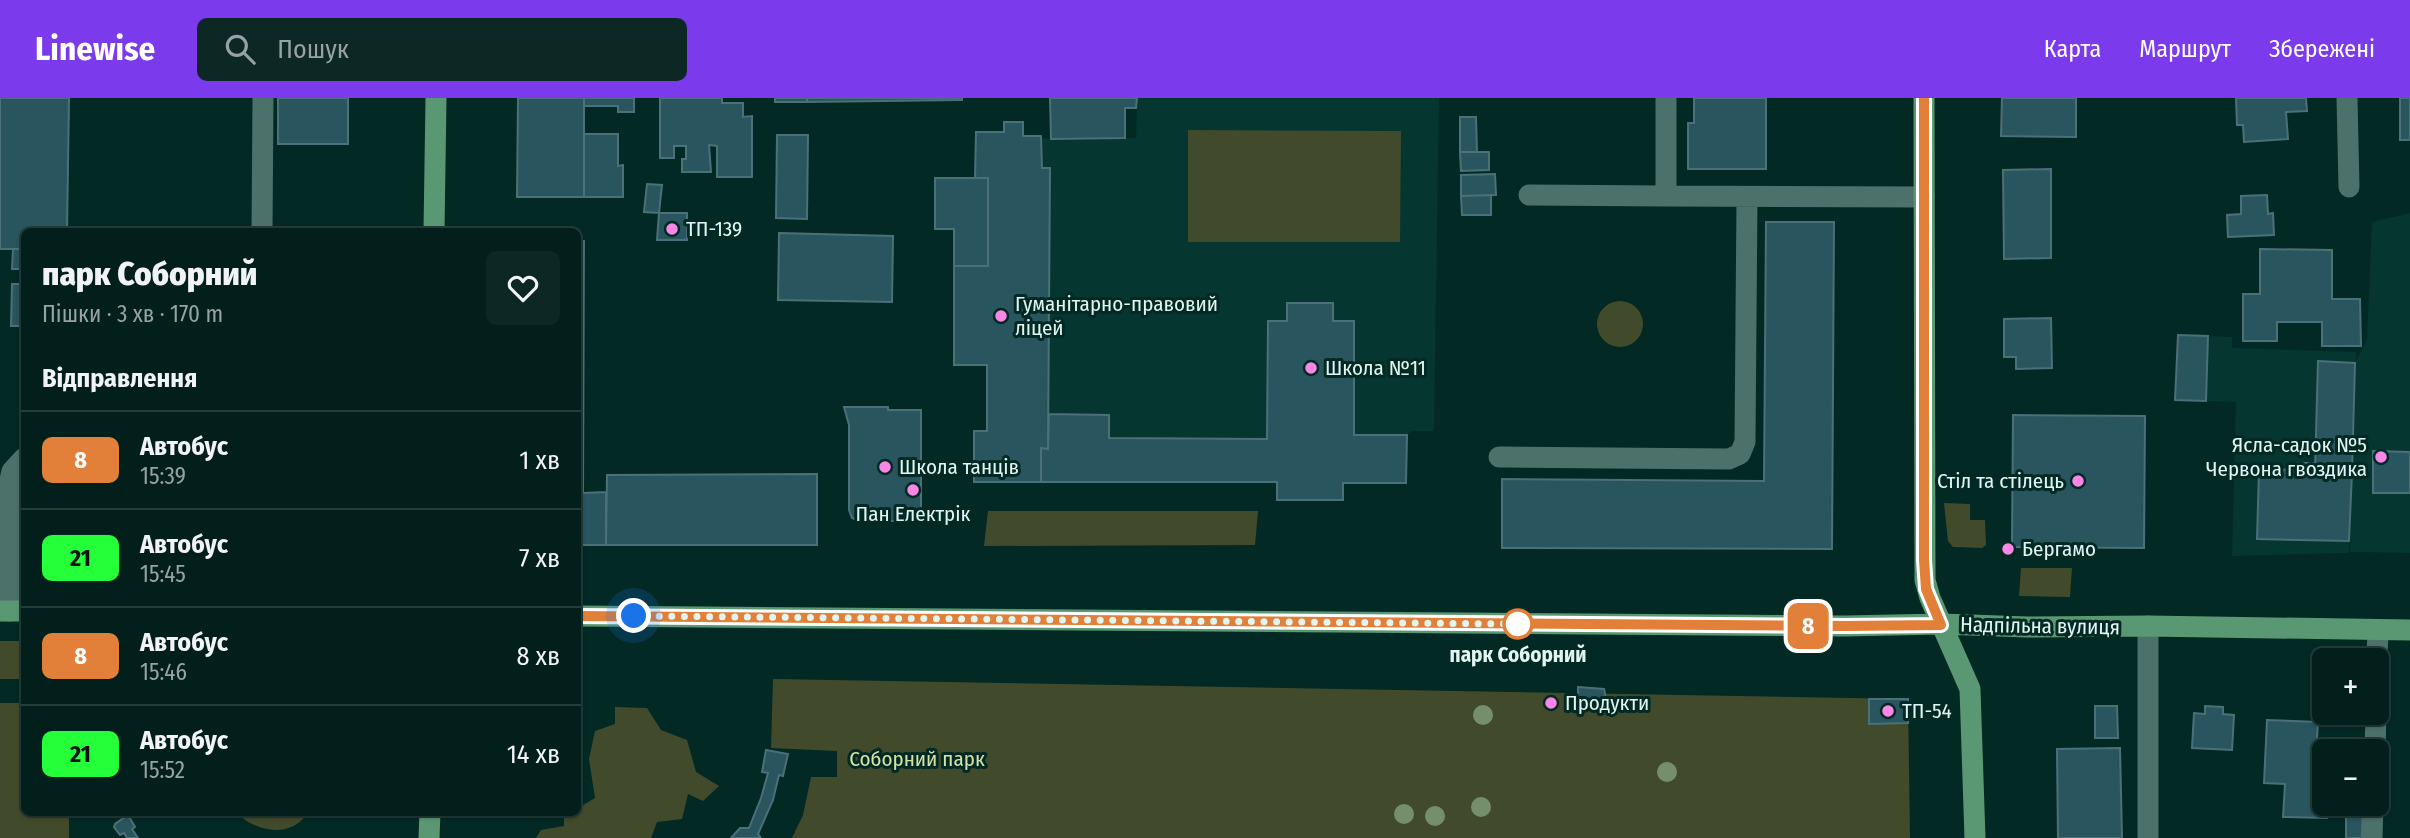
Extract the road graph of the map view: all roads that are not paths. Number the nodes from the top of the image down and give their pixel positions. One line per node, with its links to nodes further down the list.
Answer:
1 (262, 98): 11 (street)
2 (436, 98): 12 (main road)
3 (1666, 98): 8 (street)
4 (1924, 98): 10 (main road)
5 (2347, 98): 6 (street)
6 (2349, 187)
7 (1529, 195): 8 (street)
8 (1665, 196): 9 (street)
9 (1747, 197): 10 (street); 13 (street)
10 (1924, 197): 17 (main road)
11 (262, 228)
12 (433, 228)
13 (1499, 457)
14 (21, 460): 15 (street)
15 (11, 611)
16 (581, 616): 17 (main road, Надпільна вулиця)
17 (1941, 625): 18 (main road, Надпільна вулиця); 25 (main road)
18 (2148, 626): 19 (main road, Надпільна вулиця); 26 (street)
19 (2378, 630): 20 (main road, Надпільна вулиця); 21 (street)
20 (2410, 630)
21 (2377, 648)
22 (430, 816): 24 (main road)
23 (2373, 816): 27 (street)
24 (429, 838)
25 (1975, 838)
26 (2148, 838)
27 (2372, 838)

